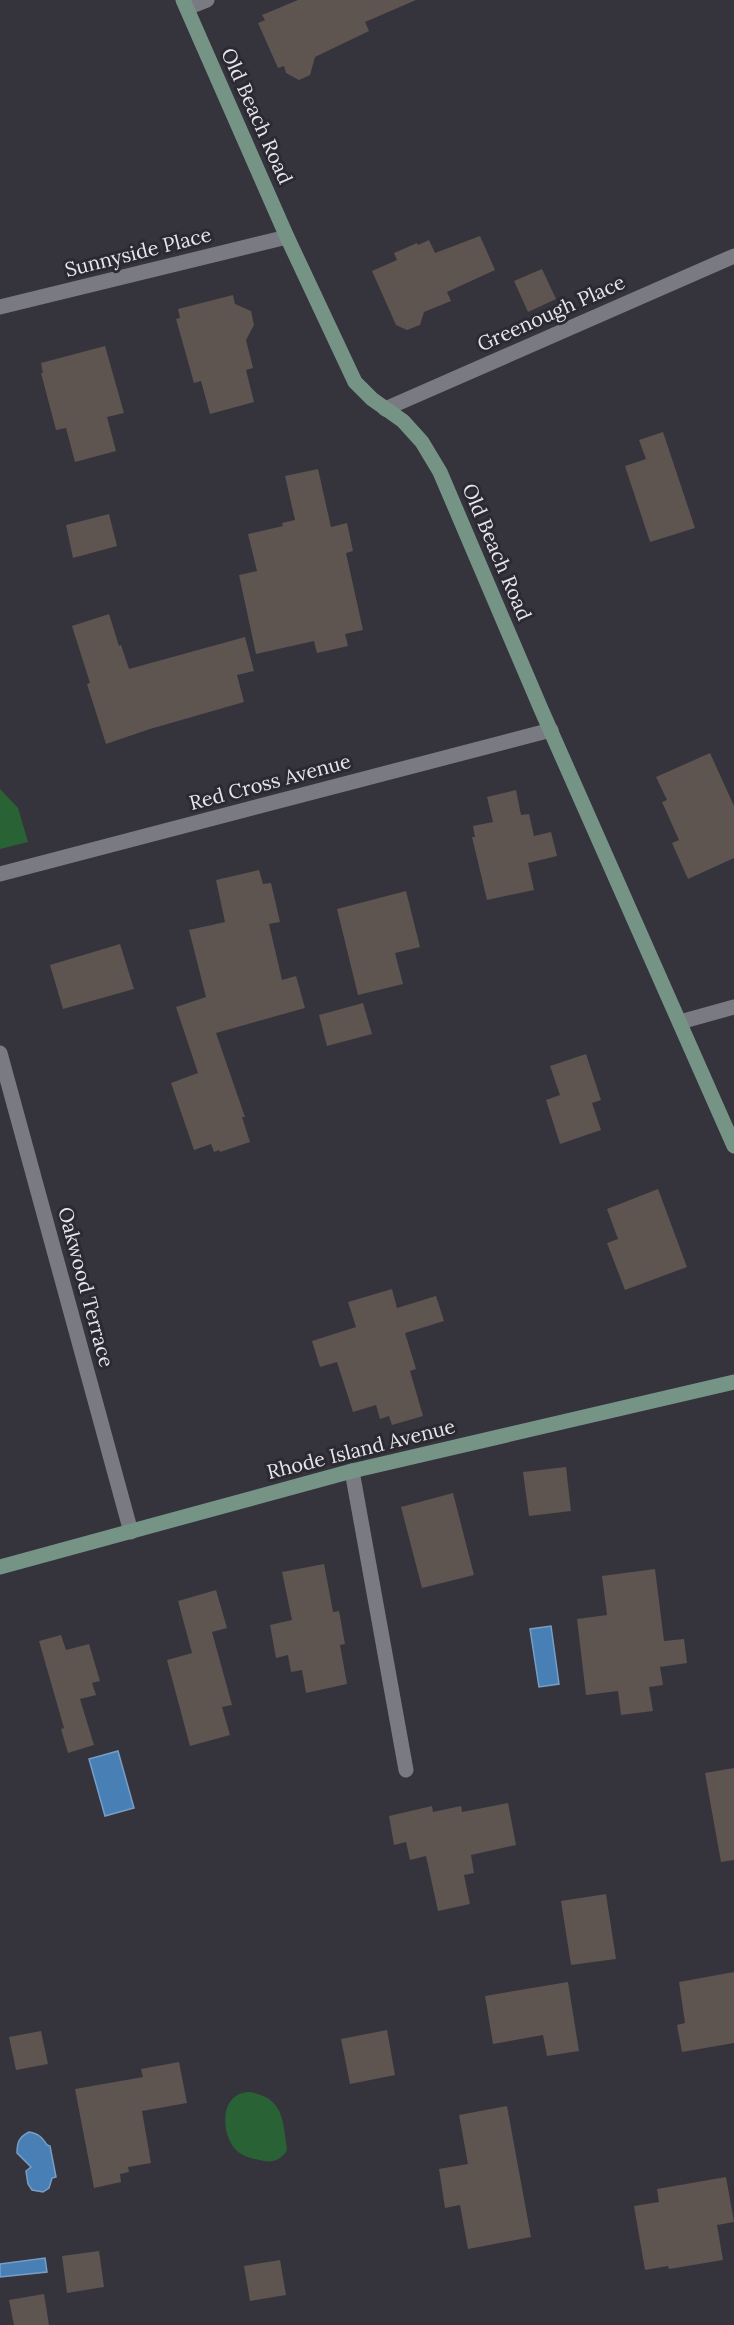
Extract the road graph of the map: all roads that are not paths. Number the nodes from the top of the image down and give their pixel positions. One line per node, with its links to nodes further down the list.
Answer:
1 (207, 0): 2 (street)
2 (185, 4): 3 (street, Old Beach Road)
3 (287, 237): 5 (street, Sunnyside Place); 6 (street, Old Beach Road)
4 (734, 256): 6 (street, Greenough Place)
5 (0, 308)
6 (385, 410): 7 (street, Old Beach Road)
7 (551, 730): 8 (street, Red Cross Avenue); 10 (street, Old Beach Road)
8 (0, 874)
9 (734, 1007): 10 (street)
10 (680, 1022): 12 (street, Old Beach Road)
11 (0, 1053): 15 (street, Oakwood Terrace)
12 (734, 1146)
13 (734, 1382): 14 (street, Rhode Island Avenue)
14 (352, 1471): 15 (street, Rhode Island Avenue); 17 (street)
15 (131, 1532): 16 (street, Rhode Island Avenue)
16 (0, 1566)
17 (406, 1770)

